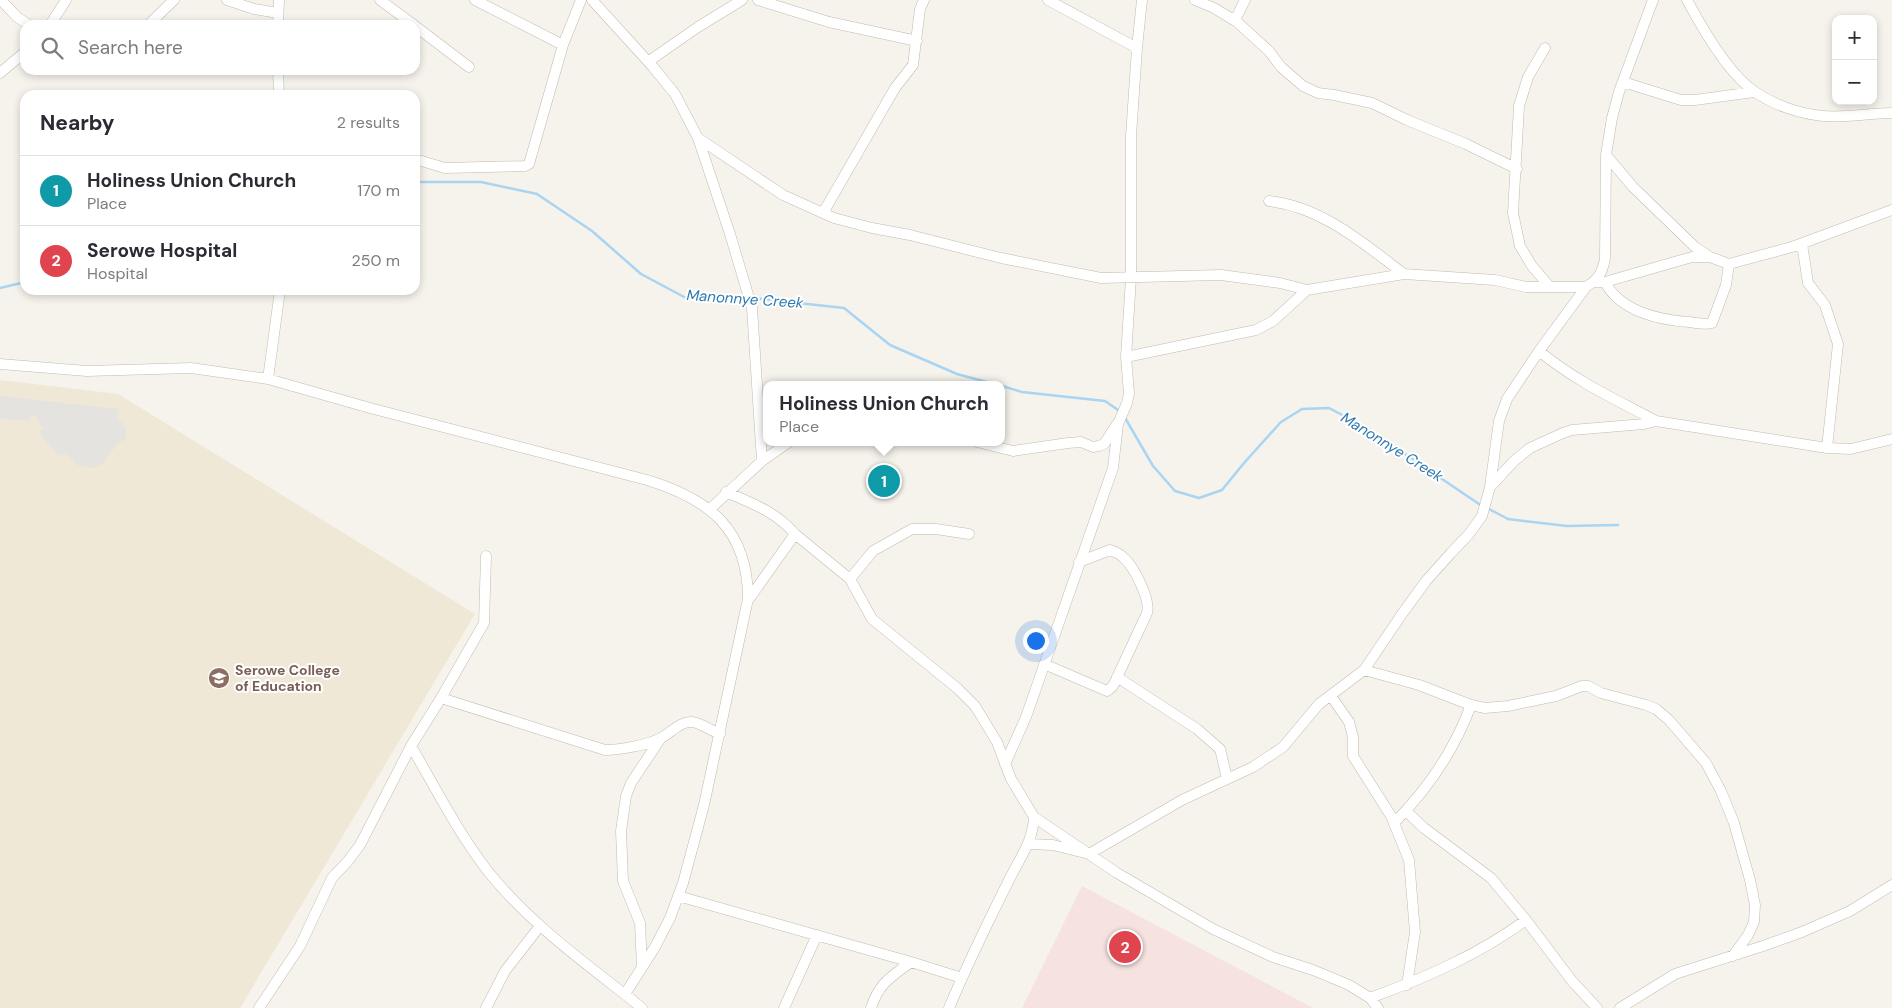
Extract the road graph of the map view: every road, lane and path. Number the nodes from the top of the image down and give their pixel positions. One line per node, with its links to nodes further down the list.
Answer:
1 (1, 0): 20 (street)
2 (66, 0): 21 (street)
3 (174, 0): 22 (street)
4 (227, 0): 19 (street)
5 (279, 0): 19 (street)
6 (380, 0): 24 (street)
7 (475, 0): 28 (street)
8 (581, 0): 28 (street)
9 (592, 0): 32 (street)
10 (742, 0): 32 (street)
11 (758, 0): 27 (street)
12 (924, 0): 27 (street)
13 (1048, 0): 29 (street)
14 (1142, 0): 29 (street)
15 (1195, 0): 25 (street)
16 (1245, 0): 25 (street)
17 (1653, 0): 36 (street)
18 (1686, 0): 38 (street)
19 (278, 13): 23 (street)
20 (22, 20)
21 (53, 20)
22 (153, 20)
23 (278, 20)
24 (407, 20)
25 (1235, 20): 43 (street)
26 (420, 30): 33 (street)
27 (917, 41): 46 (street)
28 (563, 45): 42 (street)
29 (1137, 48): 51 (street)
30 (1545, 48): 43 (street)
31 (20, 56): 34 (street)
32 (649, 61): 40 (street)
33 (469, 67)
34 (0, 73)
35 (278, 75): 37 (street)
36 (1623, 82): 38 (street); 41 (street)
37 (279, 90)
38 (1754, 92): 39 (street)
39 (1892, 113)
40 (698, 138): 46 (street); 66 (street)
41 (1606, 155): 48 (street); 52 (street)
42 (420, 160)
43 (1517, 169): 53 (street)
44 (1270, 201): 50 (street)
45 (1892, 210): 47 (street)
46 (823, 213): 51 (street)
47 (1802, 244): 49 (street); 65 (street)
48 (1710, 257): 49 (street); 52 (street)
49 (1729, 264): 52 (street)
50 (1404, 274): 53 (street); 54 (street)
51 (1131, 278): 54 (street); 57 (street)
52 (1595, 284): 53 (street); 56 (street)
53 (1549, 286)
54 (1307, 290): 57 (street)
55 (279, 295): 59 (street)
56 (1539, 351): 60 (street); 67 (street)
57 (1126, 358): 61 (street)
58 (0, 364): 59 (street)
59 (268, 379): 69 (street)
60 (1656, 421): 65 (street); 67 (street)
61 (1118, 424): 64 (street); 73 (street)
62 (1892, 439): 65 (street)
63 (783, 446): 66 (street)
64 (993, 446)
65 (1827, 448)
66 (762, 461): 68 (street)
67 (1490, 487): 77 (street)
68 (726, 492): 69 (street); 70 (street)
69 (710, 509): 75 (street)
70 (794, 534): 74 (street); 75 (street)
71 (969, 534): 74 (street)
72 (486, 556): 80 (street)
73 (1079, 562): 76 (street); 78 (street)
74 (850, 579): 85 (street)
75 (748, 599): 82 (street)
76 (1044, 664): 78 (street); 85 (street)
77 (1364, 670): 79 (street); 81 (street)
78 (1117, 677): 86 (street)
79 (1331, 696): 86 (street); 89 (street)
80 (441, 698): 83 (street); 84 (street)
81 (1471, 705): 87 (street); 97 (street)
82 (720, 734): 83 (street); 93 (street)
83 (661, 738): 99 (street)
84 (411, 746): 95 (street); 104 (street)
85 (1005, 764): 88 (street)
86 (1227, 778): 91 (street)
87 (1406, 811): 89 (street); 94 (street)
88 (1034, 817): 90 (street); 91 (street)
89 (1394, 823): 101 (street)
90 (1029, 844): 91 (street); 100 (street)
91 (1089, 854): 103 (street)
92 (1892, 885): 97 (street)
93 (678, 896): 96 (street); 99 (street)
94 (1526, 920): 101 (street); 111 (street)
95 (540, 926): 102 (street); 105 (street)
96 (817, 935): 98 (street); 107 (street)
97 (1733, 956): 112 (street)
98 (911, 962): 100 (street); 108 (street)
99 (642, 967): 102 (street)
100 (962, 978): 109 (street)
101 (1407, 985): 103 (street)
102 (625, 994): 106 (street)
103 (1370, 998): 110 (street)
104 (259, 1008)
105 (486, 1008)
106 (642, 1008)
107 (784, 1008)
108 (871, 1008)
109 (949, 1008)
110 (1378, 1008)
111 (1597, 1008)
112 (1620, 1008)

